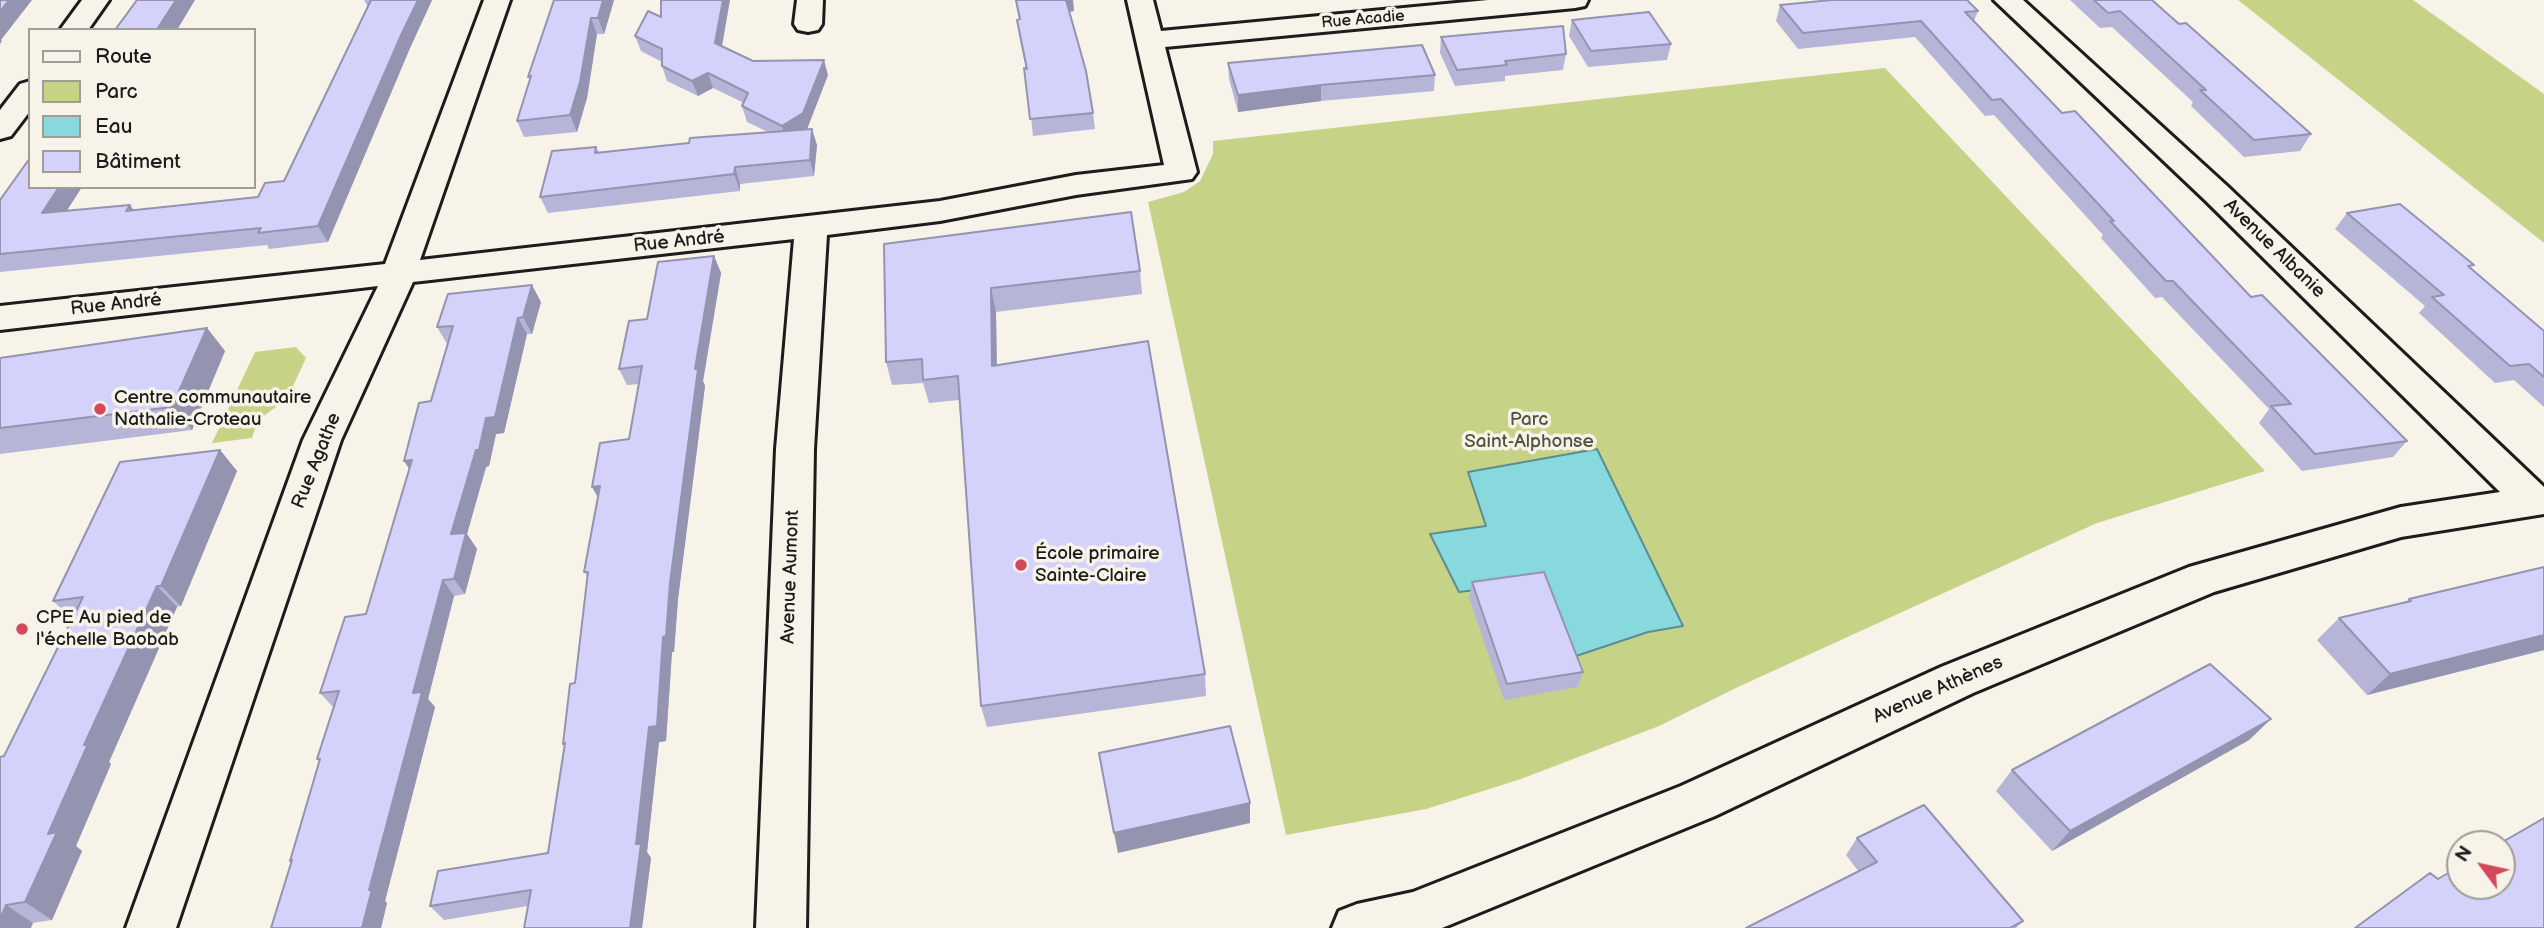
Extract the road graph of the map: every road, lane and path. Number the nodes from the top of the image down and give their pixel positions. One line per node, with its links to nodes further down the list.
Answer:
1 (96, 0): 6 (street)
2 (497, 0): 11 (street, Rue Agathe)
3 (1140, 0): 7 (street, Rue André)
4 (1575, 0): 7 (street, Rue Acadie)
5 (2007, 0): 13 (street, Avenue Albanie)
6 (75, 28)
7 (1150, 40): 10 (street, Rue André)
8 (28, 93): 9 (street)
9 (0, 130)
10 (811, 227): 11 (street, Rue André); 15 (street, Avenue Aumont)
11 (398, 273): 12 (street, Rue André); 14 (street, Rue Agathe)
12 (0, 318)
13 (2535, 502): 16 (street, Avenue Athènes)
14 (151, 928)
15 (781, 928)
16 (1357, 928)

